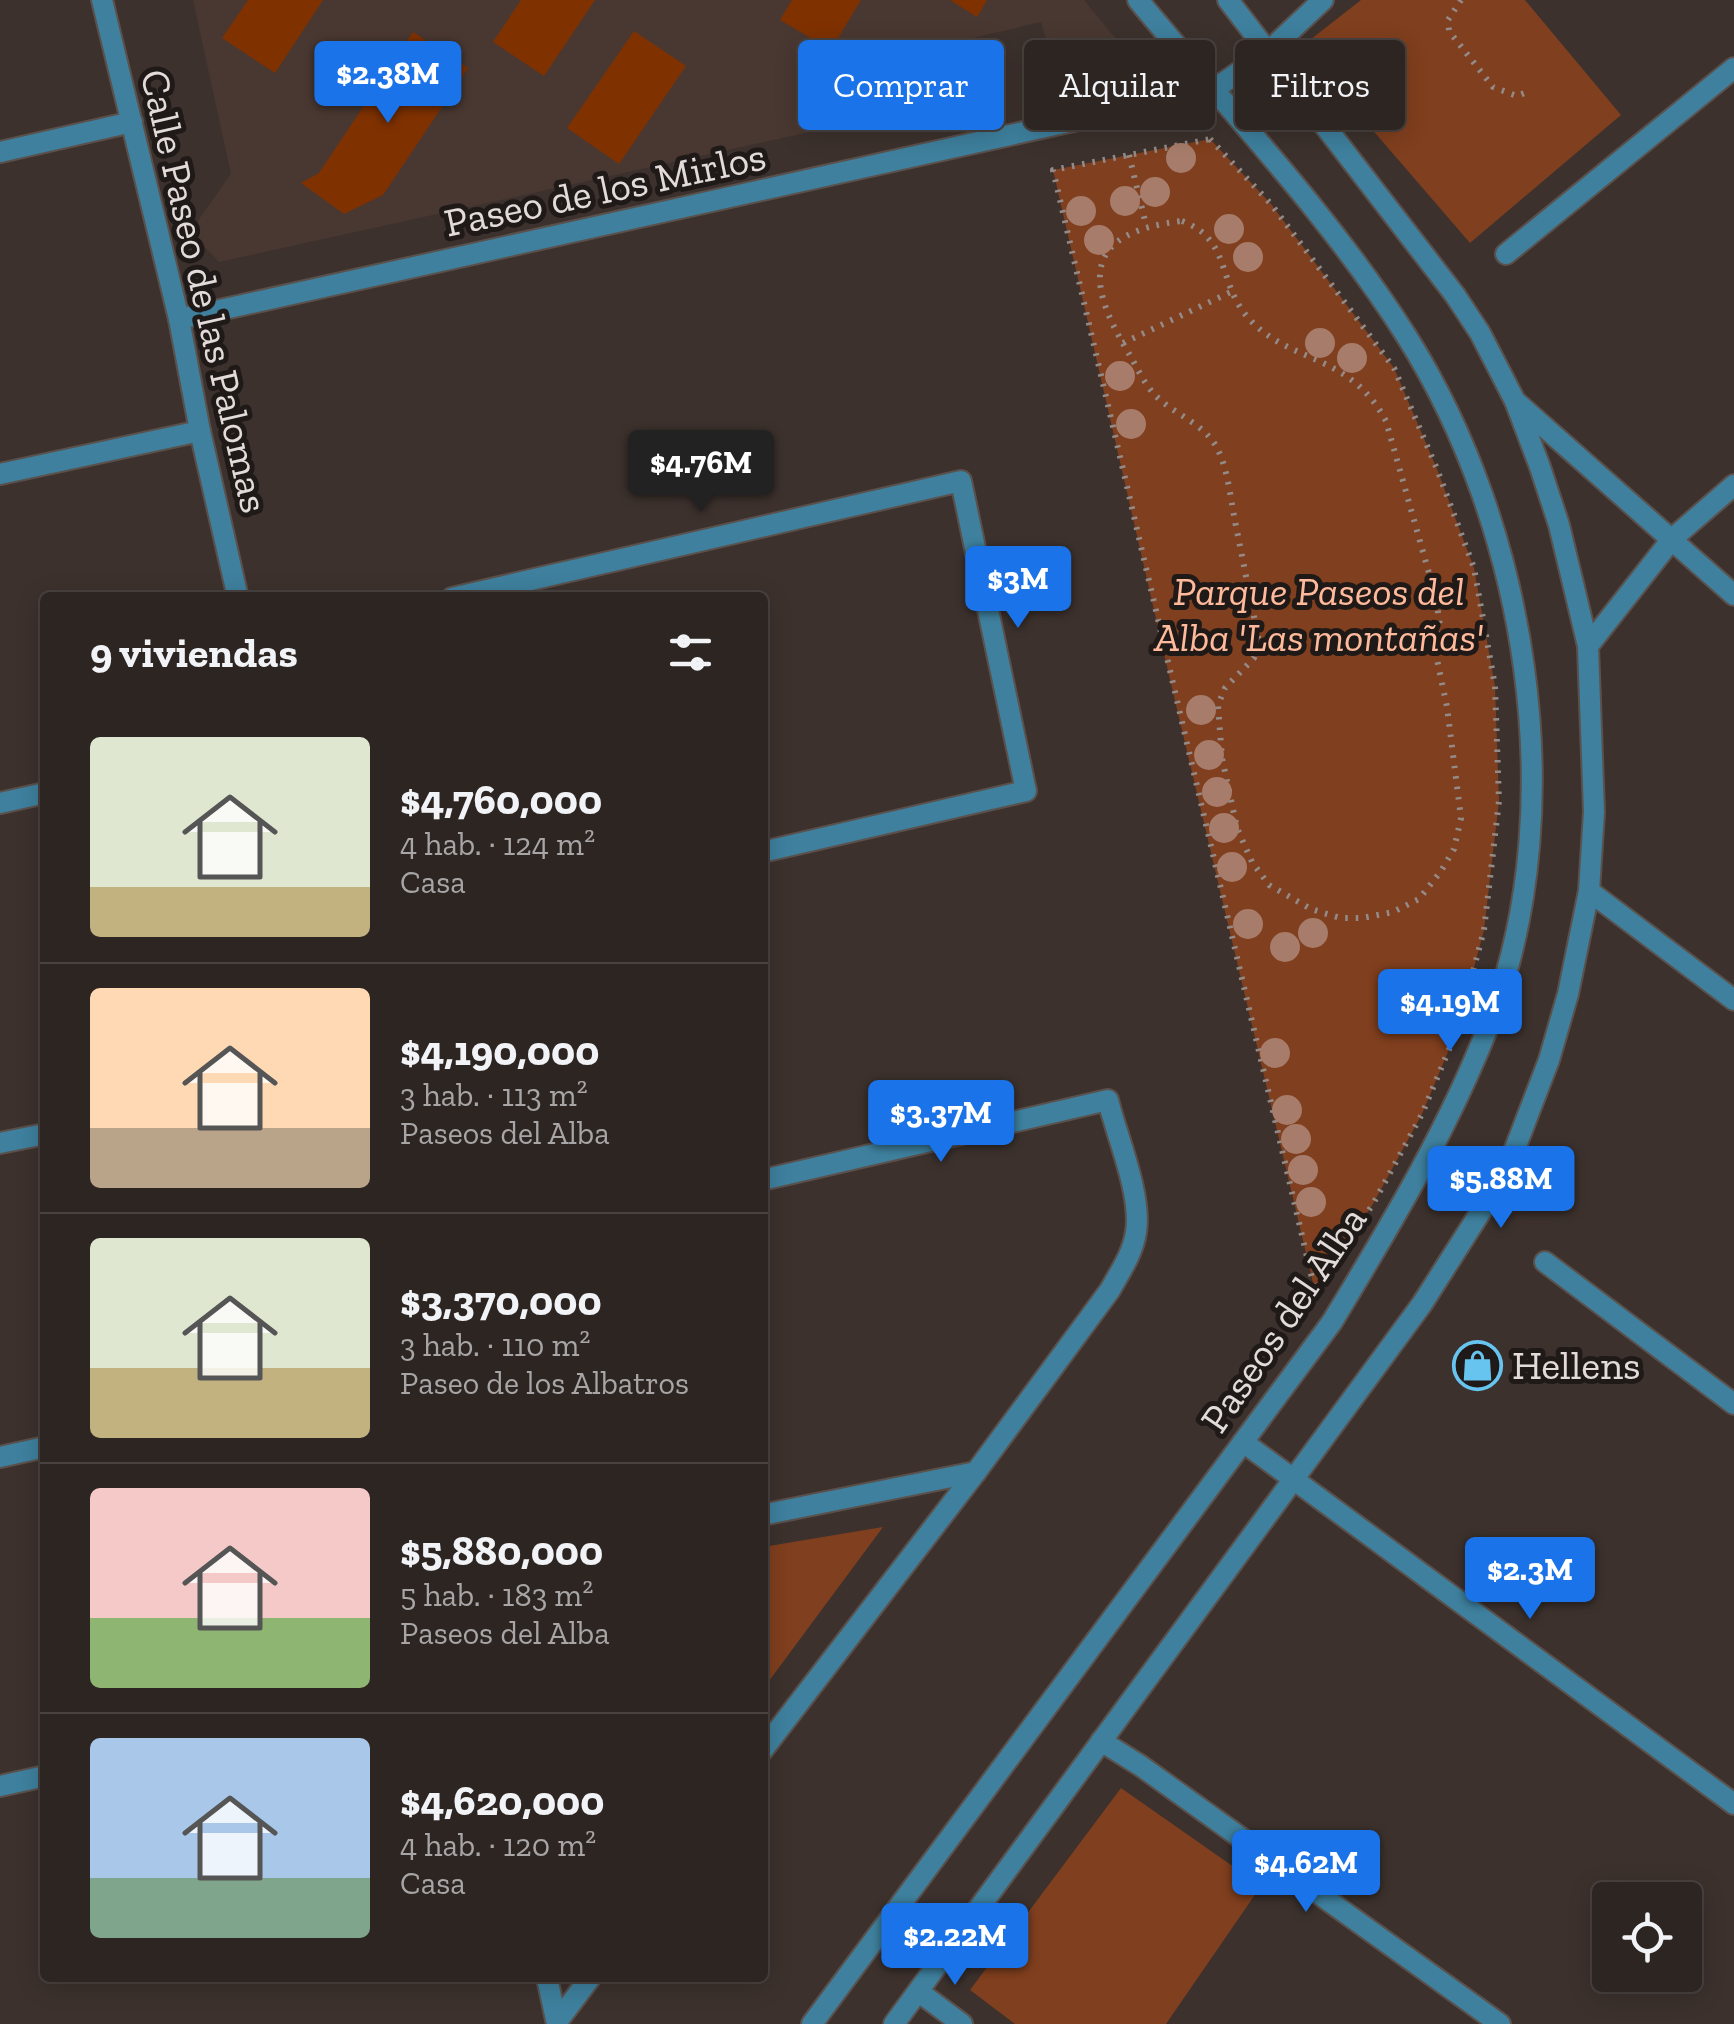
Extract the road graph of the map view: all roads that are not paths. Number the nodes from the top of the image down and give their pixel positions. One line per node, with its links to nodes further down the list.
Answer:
1 (102, 0): 10 (street, Calle Paseo de las Palomas)
2 (1138, 0): 5 (street, Paseos del Alba)
3 (1228, 0): 6 (street)
4 (1324, 0): 7 (street, Paseo de los Mirlos)
5 (1171, 40)
6 (1260, 40)
7 (1281, 40)
8 (1734, 68): 14 (street)
9 (1215, 92): 35 (street, Paseos del Alba)
10 (132, 122): 13 (street); 15 (street, Calle Paseo de las Palomas)
11 (1032, 130): 15 (street, Paseo de los Mirlos)
12 (1329, 130): 16 (street)
13 (0, 152)
14 (1506, 254)
15 (179, 319): 17 (street, Calle Paseo de las Palomas)
16 (1515, 401): 20 (street); 24 (street)
17 (200, 431): 18 (street); 21 (street, Calle Paseo de las Palomas)
18 (0, 474)
19 (1734, 485): 20 (street)
20 (1672, 540): 23 (street); 24 (street)
21 (237, 592)
22 (478, 592): 27 (street)
23 (1734, 595)
24 (1588, 646): 28 (street)
25 (40, 794): 26 (street)
26 (0, 803)
27 (768, 851)
28 (1589, 890): 29 (street); 39 (street)
29 (1734, 1000)
30 (40, 1135): 31 (street)
31 (0, 1143)
32 (768, 1179): 38 (street)
33 (1545, 1262): 34 (street)
34 (1734, 1404)
35 (1243, 1442): 39 (street); 50 (street, Paseos del Alba)
36 (40, 1448): 37 (street)
37 (0, 1457)
38 (976, 1472): 40 (street); 42 (street)
39 (1296, 1480): 41 (street); 45 (street)
40 (768, 1515)
41 (1101, 1741): 48 (street); 53 (street)
42 (768, 1743)
43 (40, 1777): 44 (street)
44 (0, 1786)
45 (1734, 1804)
46 (547, 1982): 49 (street)
47 (587, 1982): 49 (street)
48 (919, 1992): 51 (street); 52 (street)
49 (557, 2023)
50 (812, 2024)
51 (894, 2024)
52 (962, 2024)
53 (1500, 2024)

